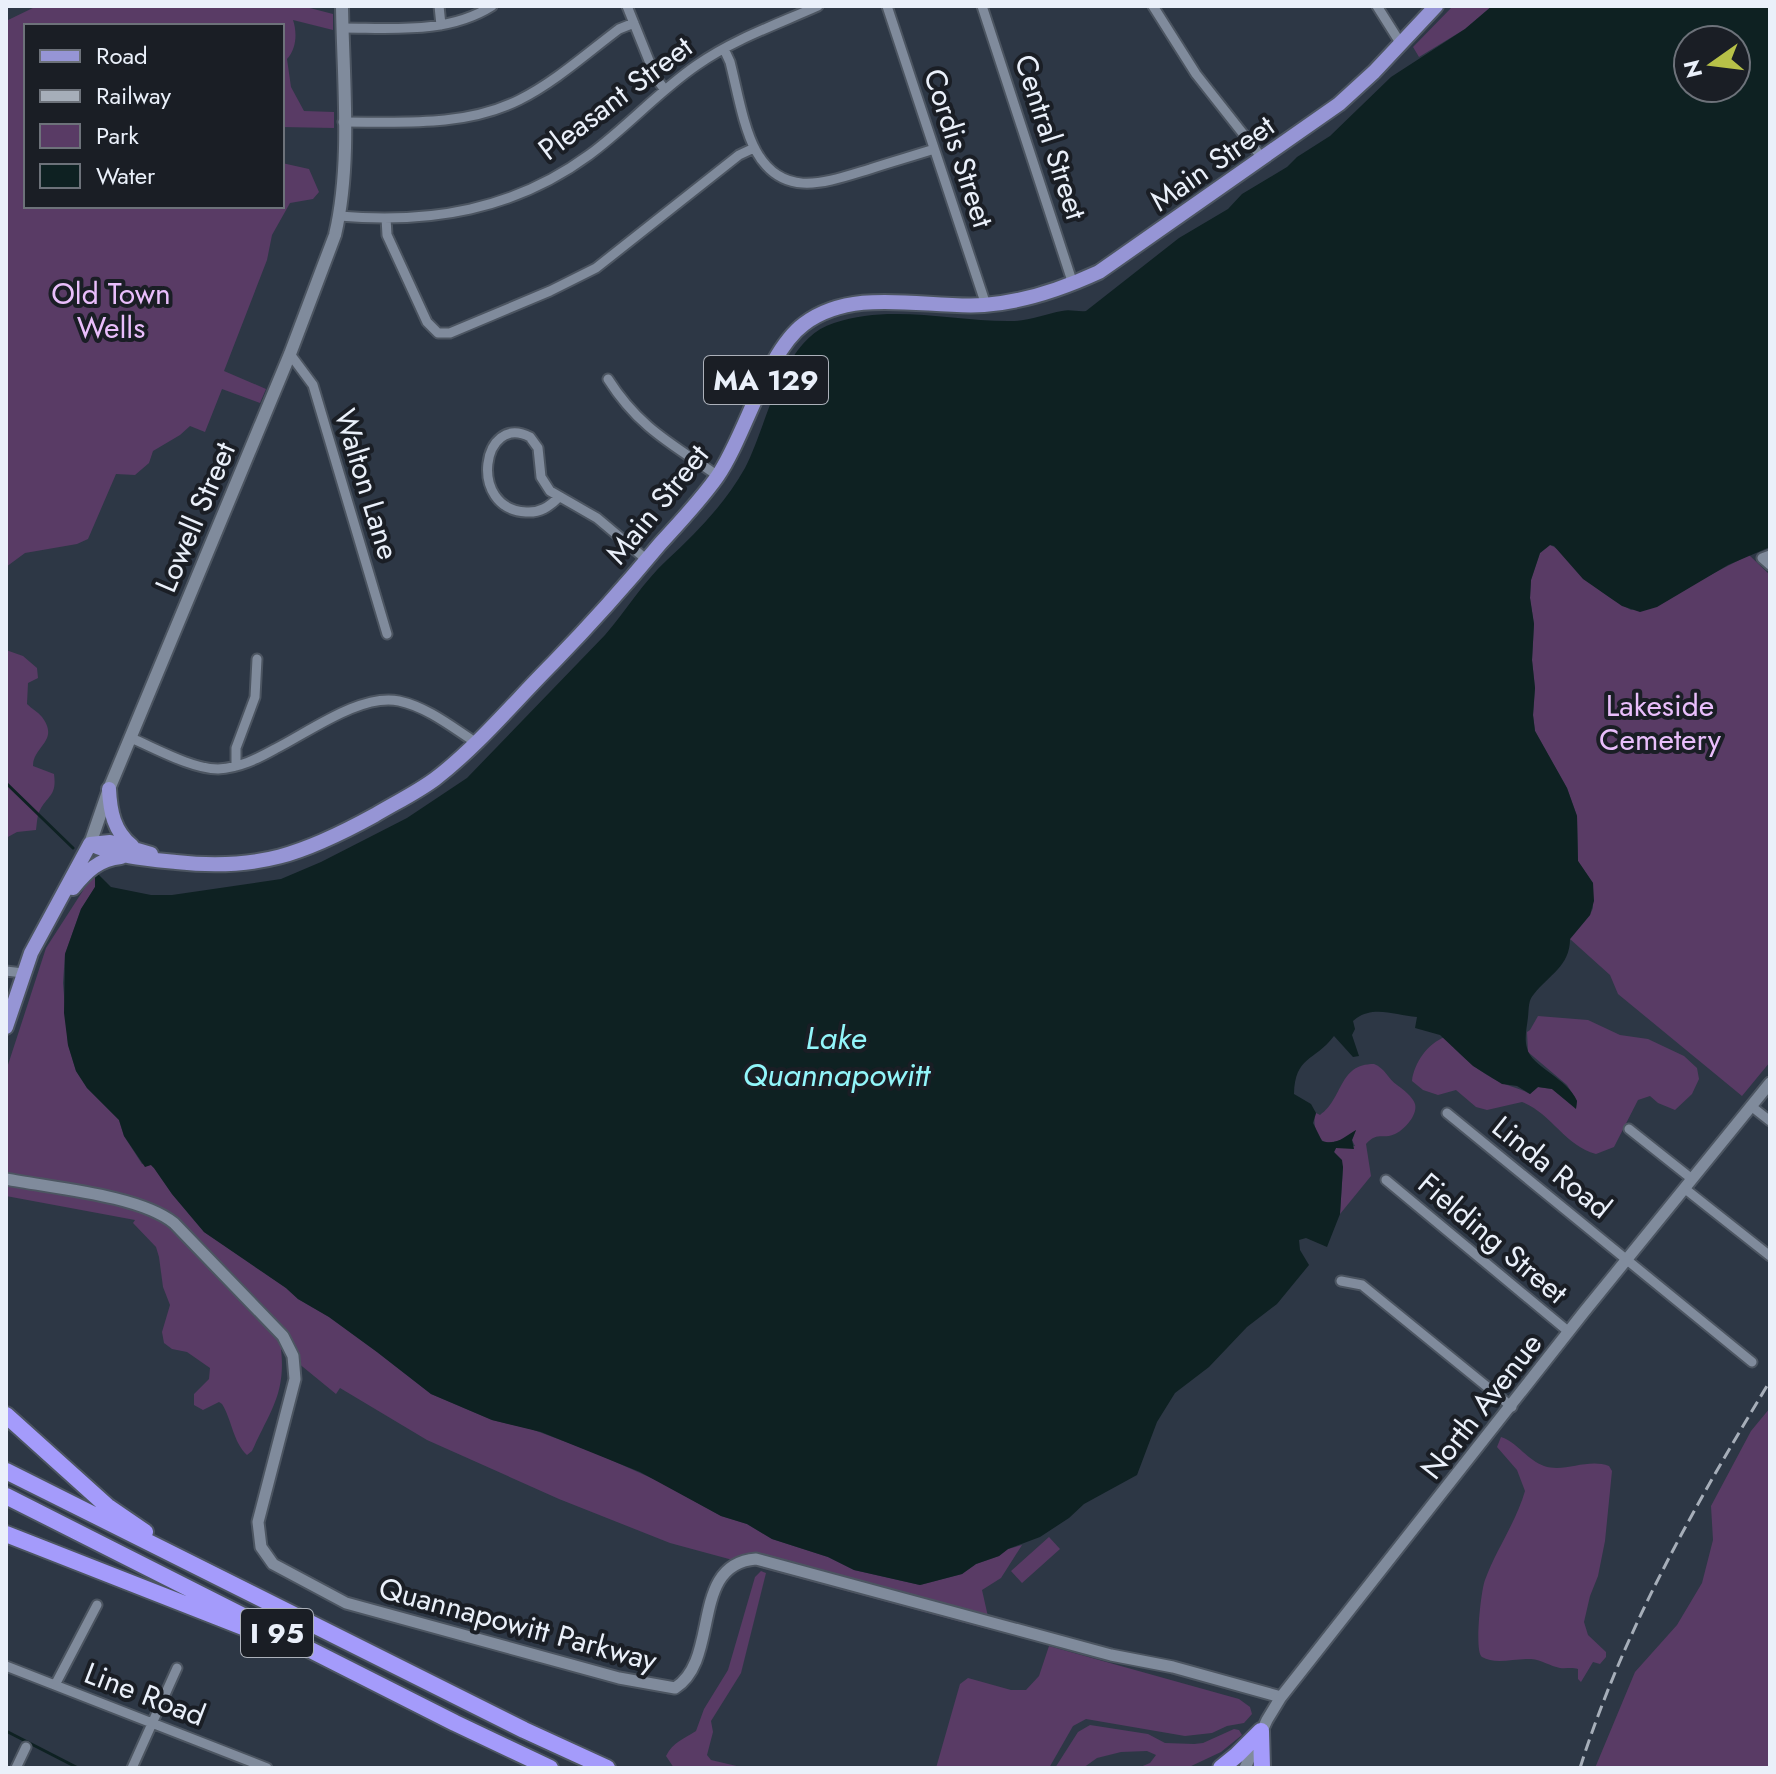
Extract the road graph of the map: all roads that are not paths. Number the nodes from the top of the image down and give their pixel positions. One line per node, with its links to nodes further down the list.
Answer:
1 (342, 6): 13 (main road, Lowell Street)
2 (439, 6): 12 (street)
3 (492, 6): 12 (street)
4 (627, 6): 11 (street)
5 (818, 6): 15 (street, Pleasant Street)
6 (887, 6): 19 (street, Cordis Street)
7 (982, 6): 23 (street, Central Street)
8 (1153, 6): 20 (street)
9 (1377, 6): 14 (street)
10 (1436, 6): 14 (main road, Main Street / MA 129)
11 (634, 23): 16 (street); 17 (street)
12 (441, 25): 13 (street)
13 (343, 28): 17 (main road, Lowell Street)
14 (1401, 44): 20 (main road, Main Street / MA 129)
15 (724, 49): 16 (street, Pleasant Street); 18 (street)
16 (665, 90): 22 (street, Pleasant Street)
17 (343, 122): 21 (main road, Lowell Street)
18 (754, 148): 19 (street); 22 (street)
19 (934, 149): 24 (street, Cordis Street)
20 (1263, 159): 23 (main road, Main Street / MA 129)
21 (339, 216): 22 (street, Pleasant Street); 25 (main road, Lowell Street)
22 (386, 218)
23 (1073, 284): 24 (main road, Main Street / MA 129)
24 (986, 305): 27 (main road, Main Street / MA 129)
25 (290, 354): 32 (street, Walton Lane); 34 (main road, Lowell Street)
26 (608, 379): 27 (street)
27 (718, 476): 30 (main road, Main Street / MA 129)
28 (559, 497): 28 (street); 30 (street)
29 (1766, 556): 31 (street)
30 (647, 560): 35 (main road, Main Street / MA 129)
31 (1770, 565)
32 (387, 634)
33 (257, 659): 36 (street)
34 (131, 738): 36 (street); 37 (main road, Lowell Street)
35 (475, 742): 36 (street); 41 (main road, Main Street / MA 129)
36 (236, 766)
37 (109, 789): 38 (main road, Lowell Street); 39 (main road)
38 (90, 844): 39 (main road, Main Street / MA 129); 40 (main road, Main Street); 42 (main road, Lowell Street)
39 (136, 849): 41 (main road, Main Street / MA 129)
40 (122, 857): 41 (main road, Main Street / MA 129); 42 (main road)
41 (174, 862)
42 (51, 916): 44 (main road, Lowell Street)
43 (6, 971): 44 (street)
44 (23, 973): 45 (main road, Lowell Street)
45 (6, 1027)
46 (1770, 1083): 47 (street, North Avenue)
47 (1751, 1106): 49 (street); 53 (street, North Avenue)
48 (1447, 1113): 55 (street, Linda Road)
49 (1770, 1121)
50 (1629, 1129): 53 (street)
51 (6, 1179): 70 (street, Quannapowitt Parkway)
52 (1386, 1180): 57 (street, Fielding Street)
53 (1688, 1184): 54 (street); 55 (street, North Avenue)
54 (1770, 1256)
55 (1627, 1259): 57 (street, North Avenue); 58 (street, Linda Road)
56 (1341, 1281): 59 (street)
57 (1569, 1332): 59 (street, North Avenue)
58 (1752, 1362)
59 (1512, 1407): 70 (street, North Avenue)
60 (6, 1415): 64 (highway)
61 (6, 1471): 64 (highway, I 95)
62 (6, 1496): 68 (highway, I 95)
63 (6, 1534): 68 (highway)
64 (203, 1570): 79 (highway, I 95)
65 (97, 1605): 69 (street)
66 (6, 1666): 69 (street, Line Road)
67 (177, 1668): 71 (street)
68 (350, 1669): 78 (highway, I 95)
69 (55, 1685): 71 (street, Line Road)
70 (1281, 1697): 72 (street, North Avenue)
71 (155, 1722): 74 (street, Line Road); 76 (street)
72 (1261, 1731): 80 (highway); 81 (street, North Avenue); 82 (highway)
73 (26, 1747): 75 (street)
74 (248, 1764): 77 (street, Line Road)
75 (16, 1768)
76 (132, 1768)
77 (267, 1768)
78 (550, 1768)
79 (607, 1768)
80 (1221, 1768)
81 (1245, 1768)
82 (1262, 1768)

